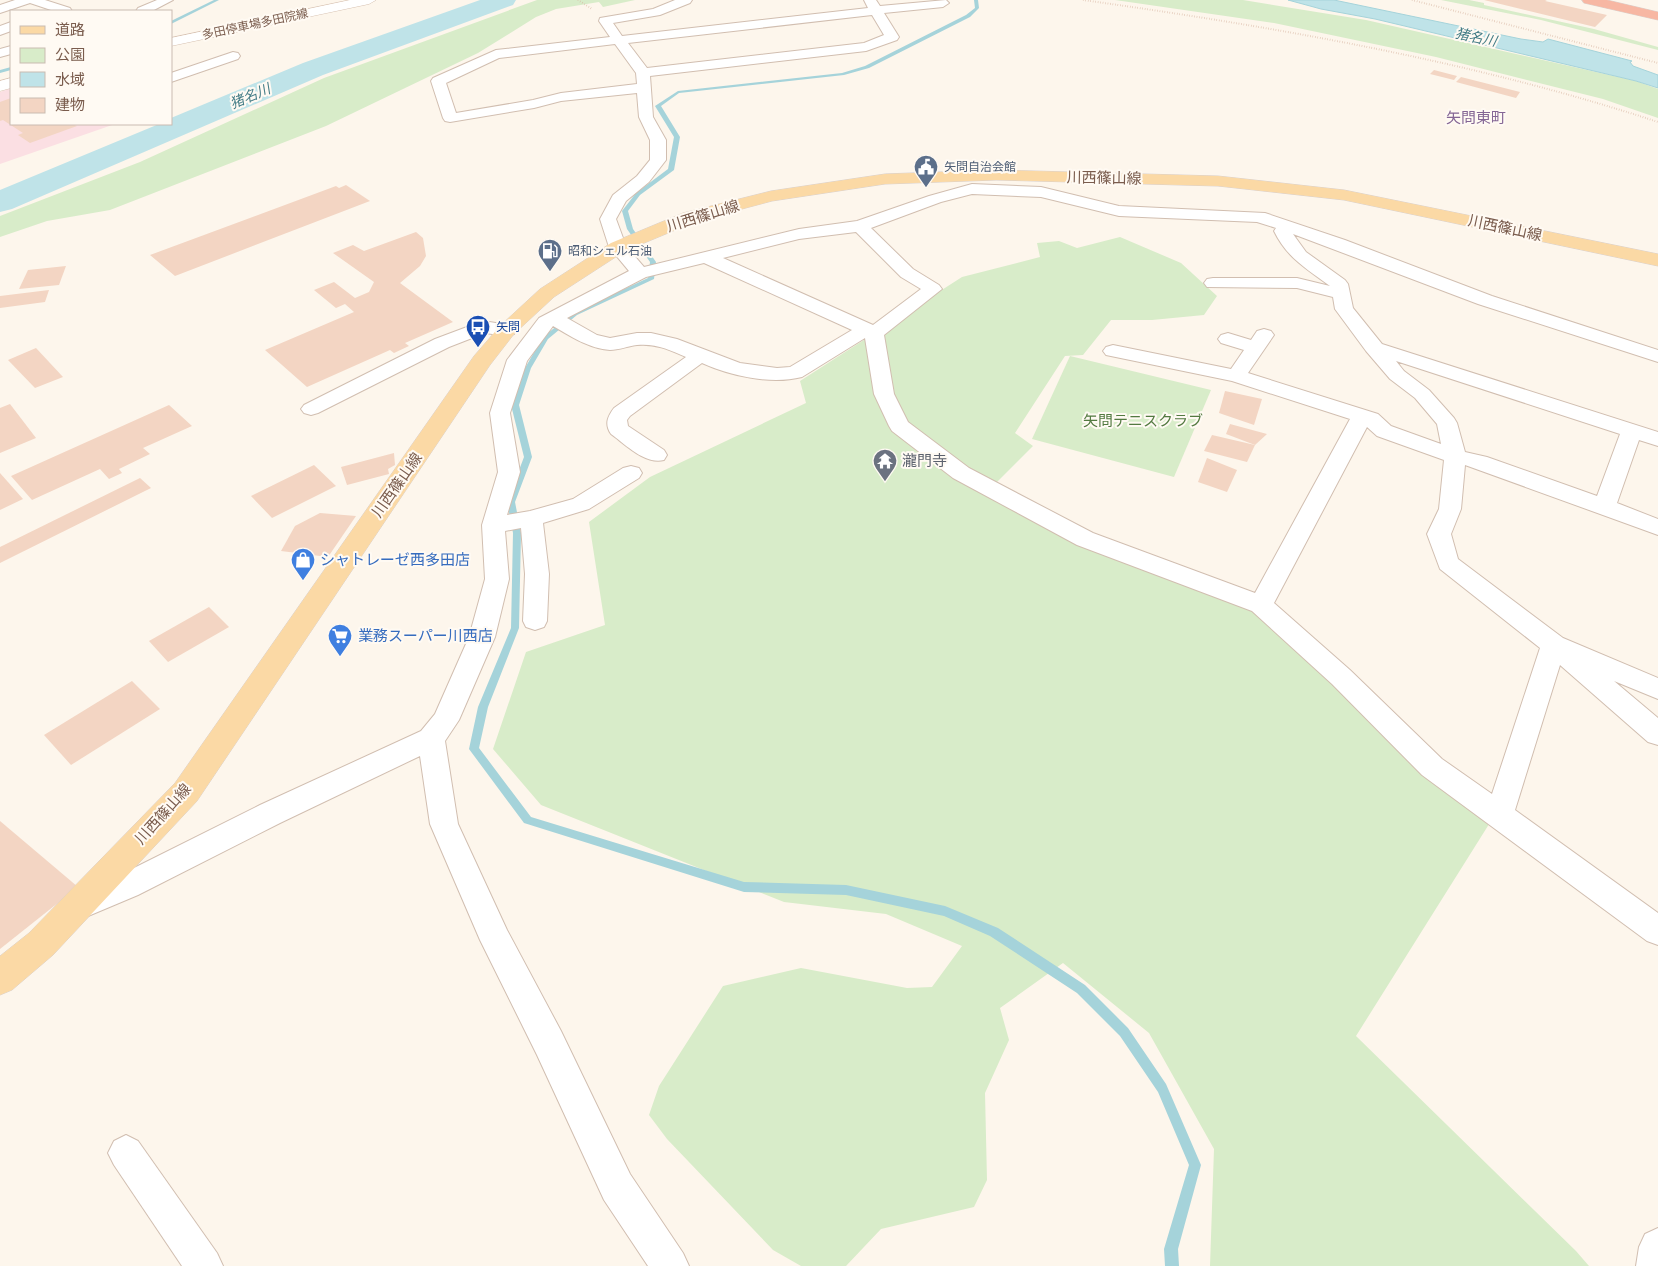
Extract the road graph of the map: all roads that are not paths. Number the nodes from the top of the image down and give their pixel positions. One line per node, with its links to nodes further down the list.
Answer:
1 (28, 0): 11 (street)
2 (33, 0): 12 (street)
3 (75, 0): 12 (street)
4 (167, 0): 13 (street)
5 (369, 0): 17 (main road, 多田停車場多田院線)
6 (686, 0): 16 (street)
7 (1589, 0): 15 (highway)
8 (1615, 0): 14 (highway)
9 (943, 4): 10 (street)
10 (873, 6): 16 (street); 19 (street)
11 (0, 9)
12 (57, 10)
13 (144, 10)
14 (1658, 10)
15 (1658, 16)
16 (621, 41): 19 (street); 21 (street)
17 (172, 42)
18 (233, 56): 20 (street)
19 (643, 73): 21 (street)
20 (172, 78)
21 (643, 88): 24 (street)
22 (1286, 224): 23 (street); 29 (street); 36 (street)
23 (860, 226): 25 (street); 32 (street)
24 (618, 247): 26 (main road, 川西篠山線); 27 (street); 31 (main road, 川西篠山線)
25 (706, 257): 27 (street); 32 (street)
26 (1658, 260)
27 (640, 273): 30 (street)
28 (1213, 283): 29 (street)
29 (1341, 294): 34 (street)
30 (554, 319): 35 (street); 48 (street)
31 (507, 330): 39 (street); 57 (main road, 川西篠山線)
32 (870, 331): 35 (street); 50 (street)
33 (1228, 339): 38 (street)
34 (1374, 347): 41 (street); 44 (street)
35 (700, 356): 43 (street)
36 (1658, 356)
37 (1202, 369): 38 (street)
38 (1236, 376): 40 (street)
39 (311, 409)
40 (1362, 416): 44 (street); 50 (street)
41 (1632, 430): 42 (street); 46 (street)
42 (1658, 439)
43 (656, 455)
44 (1456, 456): 46 (street); 52 (street)
45 (631, 473): 47 (street)
46 (1604, 507): 49 (street)
47 (531, 519): 48 (street); 51 (street)
48 (493, 525): 55 (street)
49 (1658, 527)
50 (1261, 605): 56 (street)
51 (534, 621)
52 (1554, 645): 53 (street); 54 (street); 56 (street)
53 (1658, 688)
54 (1658, 734)
55 (431, 739): 57 (street); 63 (street)
56 (1499, 815): 58 (street)
57 (76, 906): 59 (main road, 川西篠山線)
58 (1658, 931)
59 (0, 978)
60 (126, 1153): 62 (street)
61 (1658, 1247): 64 (street)
62 (204, 1266)
63 (670, 1266)
64 (1655, 1266)

